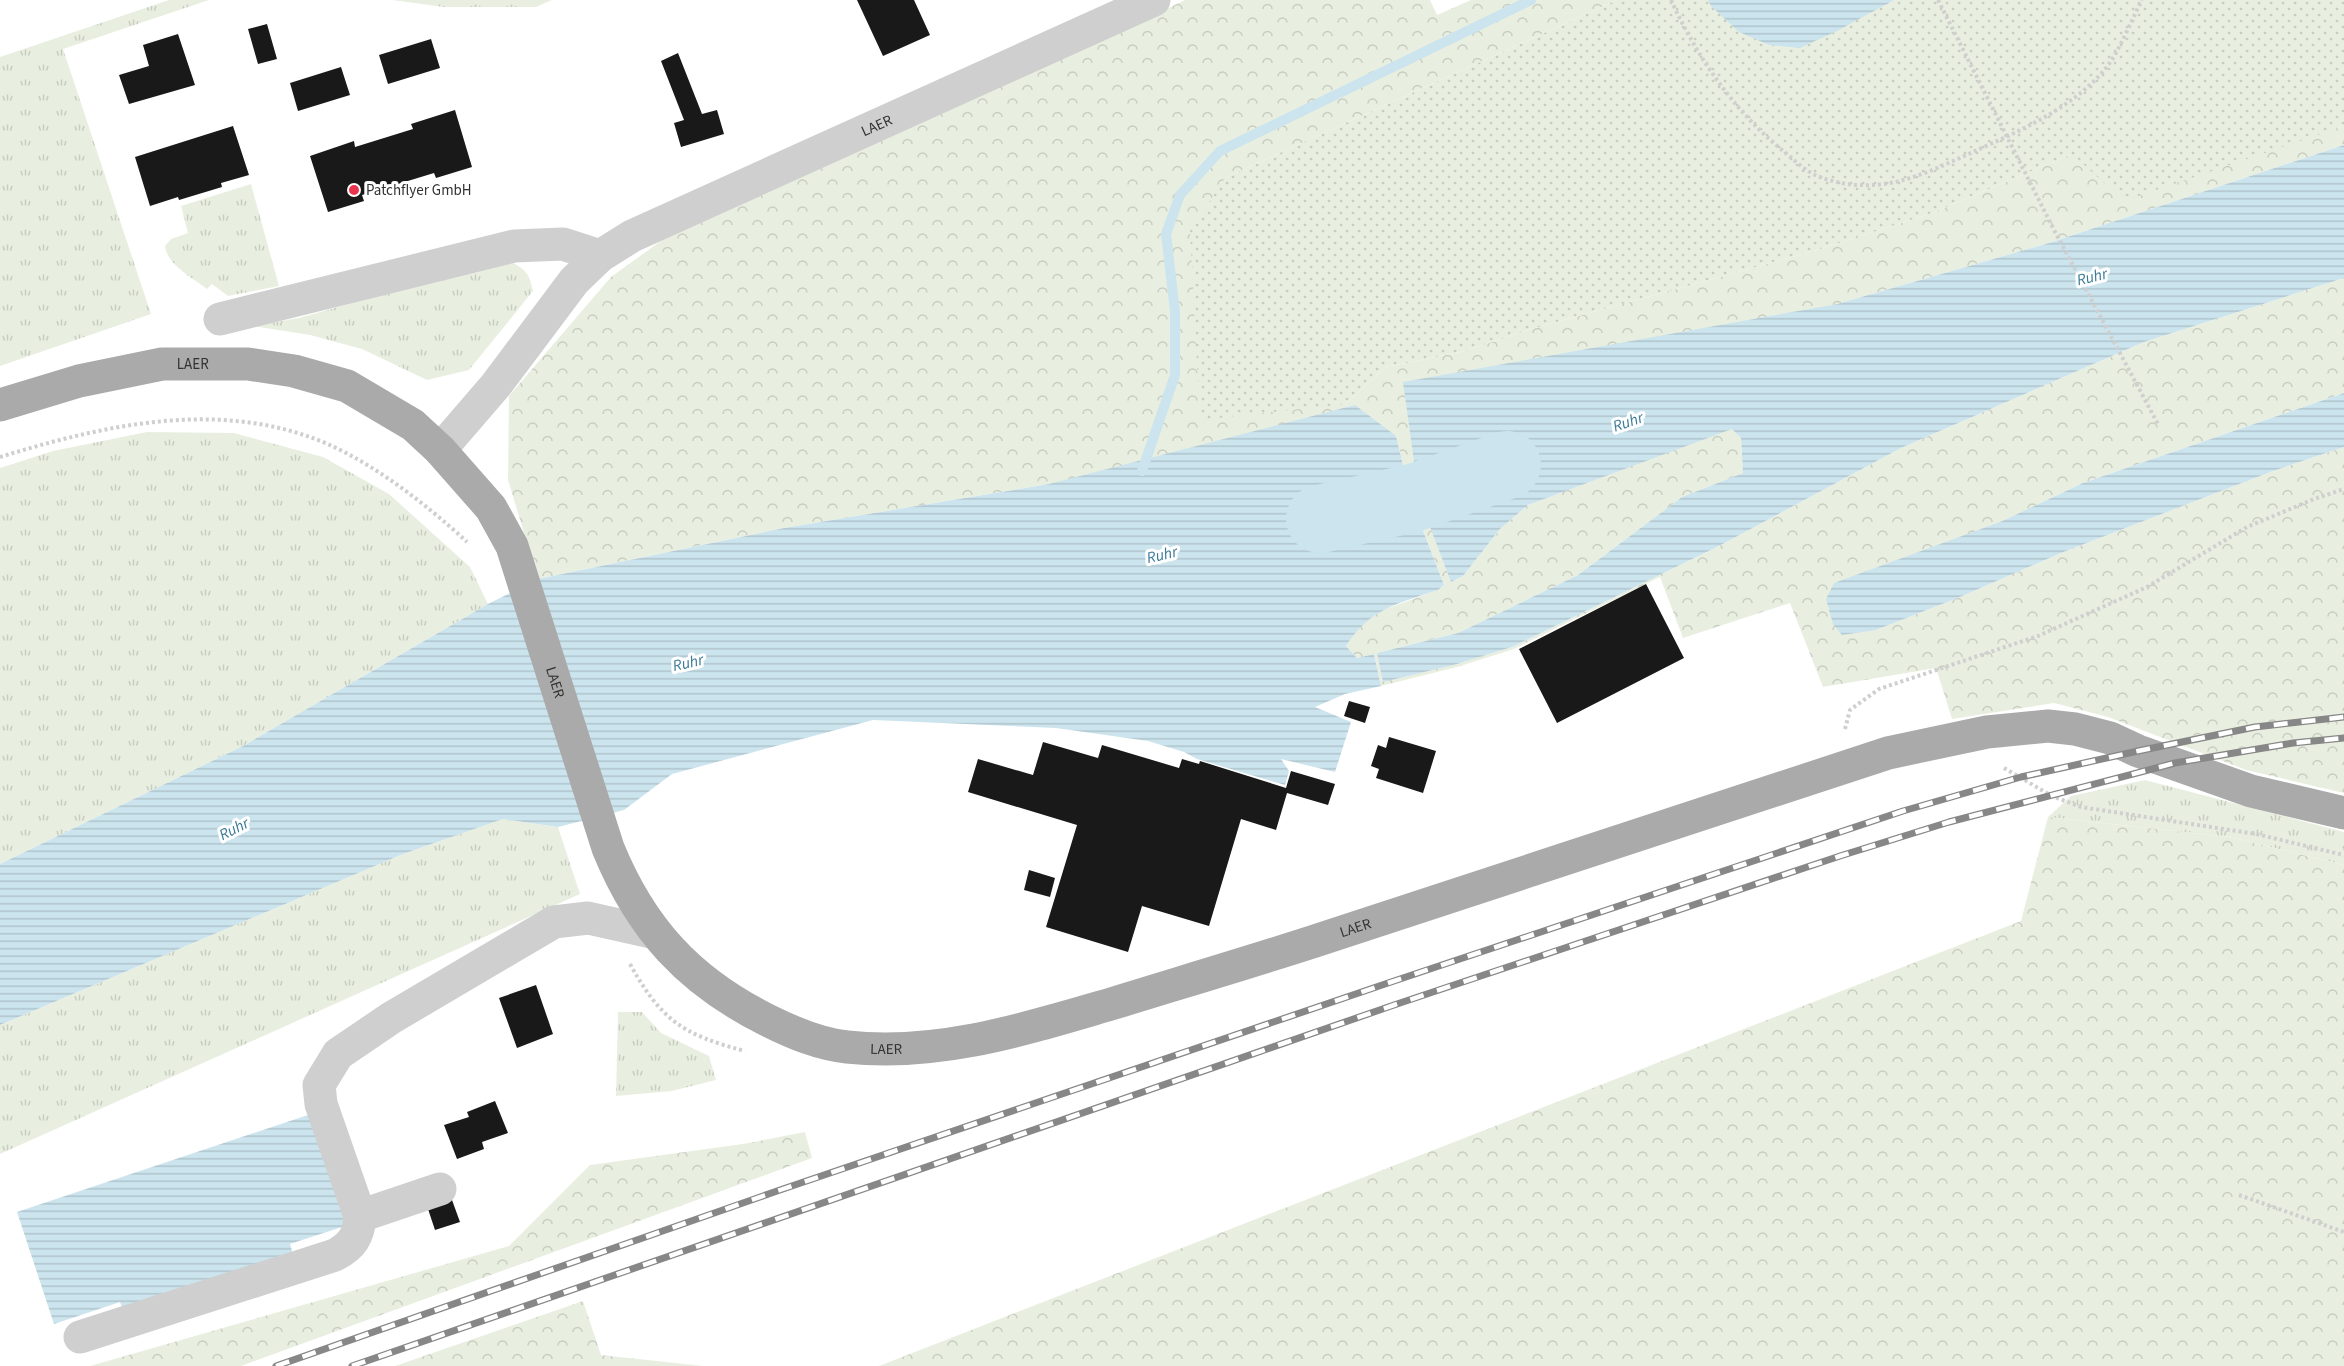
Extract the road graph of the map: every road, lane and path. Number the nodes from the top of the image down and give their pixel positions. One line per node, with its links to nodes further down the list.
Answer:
1 (1154, 0): 6 (street, LAER)
2 (1671, 0): 5 (path)
3 (1938, 0): 5 (path)
4 (2142, 0): 5 (path)
5 (2006, 137): 9 (path)
6 (600, 256): 7 (street); 10 (street, LAER)
7 (220, 320)
8 (0, 405): 10 (main road, LAER)
9 (2159, 426)
10 (440, 450): 16 (main road, LAER)
11 (0, 457): 13 (path)
12 (2344, 489): 14 (path)
13 (471, 546)
14 (1844, 735)
15 (2344, 813): 16 (main road, LAER)
16 (655, 933): 19 (street)
17 (440, 1189): 19 (street)
18 (2239, 1195): 20 (path)
19 (360, 1216): 21 (street)
20 (2344, 1232)
21 (80, 1337)

